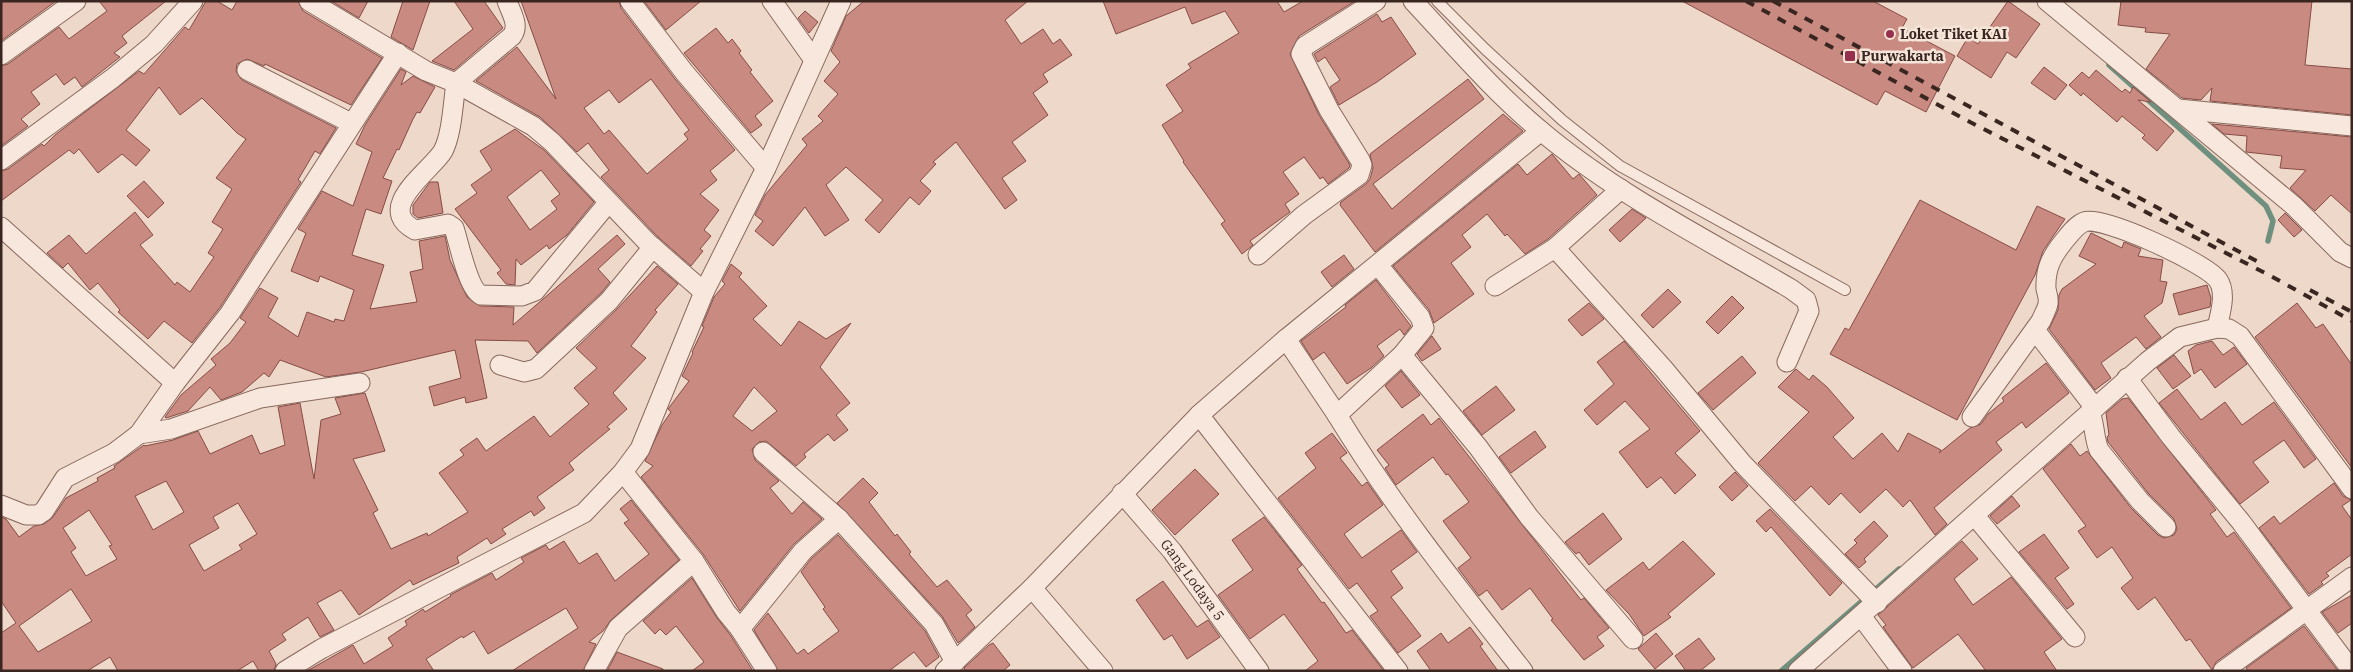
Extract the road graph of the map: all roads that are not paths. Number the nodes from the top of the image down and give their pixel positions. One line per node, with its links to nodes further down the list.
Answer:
1 (76, 1): 13 (street)
2 (193, 1): 21 (street)
3 (309, 1): 12 (street)
4 (507, 1): 16 (street)
5 (630, 1): 22 (street)
6 (772, 1): 14 (street)
7 (841, 1): 14 (street)
8 (1376, 1): 28 (street)
9 (1413, 1): 20 (street)
10 (1438, 1): 32 (lane)
11 (2047, 1): 17 (street)
12 (398, 53): 16 (street); 18 (street)
13 (1, 55)
14 (814, 60): 22 (street)
15 (247, 70): 18 (street)
16 (440, 77): 24 (street); 24 (street)
17 (2178, 109): 19 (street); 29 (street)
18 (351, 123): 41 (street)
19 (2352, 126)
20 (1541, 131): 23 (street); 30 (street)
21 (1, 160)
22 (766, 168): 33 (street)
23 (1621, 190): 27 (street); 38 (street)
24 (608, 203): 26 (street)
25 (1, 227): 41 (street)
26 (652, 247): 33 (street); 39 (street)
27 (1554, 248): 31 (street); 59 (street)
28 (1258, 256)
29 (2352, 258)
30 (1378, 265): 36 (street); 37 (street)
31 (1495, 286)
32 (1845, 290)
33 (704, 292): 49 (street)
34 (2217, 328): 35 (street); 40 (street); 50 (street)
35 (2035, 330): 43 (street); 46 (street)
36 (1286, 339): 44 (street); 45 (street)
37 (1402, 355): 45 (street); 64 (street)
38 (1787, 362)
39 (500, 365)
40 (2127, 378): 43 (street); 60 (street)
41 (175, 383): 47 (street)
42 (360, 383): 47 (street)
43 (2092, 406): 53 (street); 55 (street)
44 (1198, 415): 51 (street); 71 (street)
45 (1337, 415): 72 (street)
46 (1972, 416)
47 (139, 434): 52 (street)
48 (763, 452): 54 (street)
49 (623, 472): 56 (street); 66 (street)
50 (2352, 489)
51 (1122, 494): 58 (street); 70 (street, Gang Lodaya 5)
52 (1, 505)
53 (1975, 516): 59 (street); 63 (street)
54 (838, 519): 62 (street); 65 (street)
55 (2166, 527)
56 (694, 561): 62 (street); 67 (street)
57 (2352, 577): 60 (street)
58 (1032, 588): 65 (street); 69 (street)
59 (1875, 601): 61 (street)
60 (2306, 609): 75 (street); 76 (street)
61 (1861, 616): 73 (street); 74 (street)
62 (740, 628): 68 (street)
63 (2075, 637)
64 (1633, 639)
65 (950, 666)
66 (285, 671)
67 (594, 671)
68 (767, 671)
69 (1103, 671)
70 (1259, 671)
71 (1398, 671)
72 (1523, 671)
73 (1798, 671)
74 (1902, 671)
75 (2223, 671)
76 (2352, 671)

